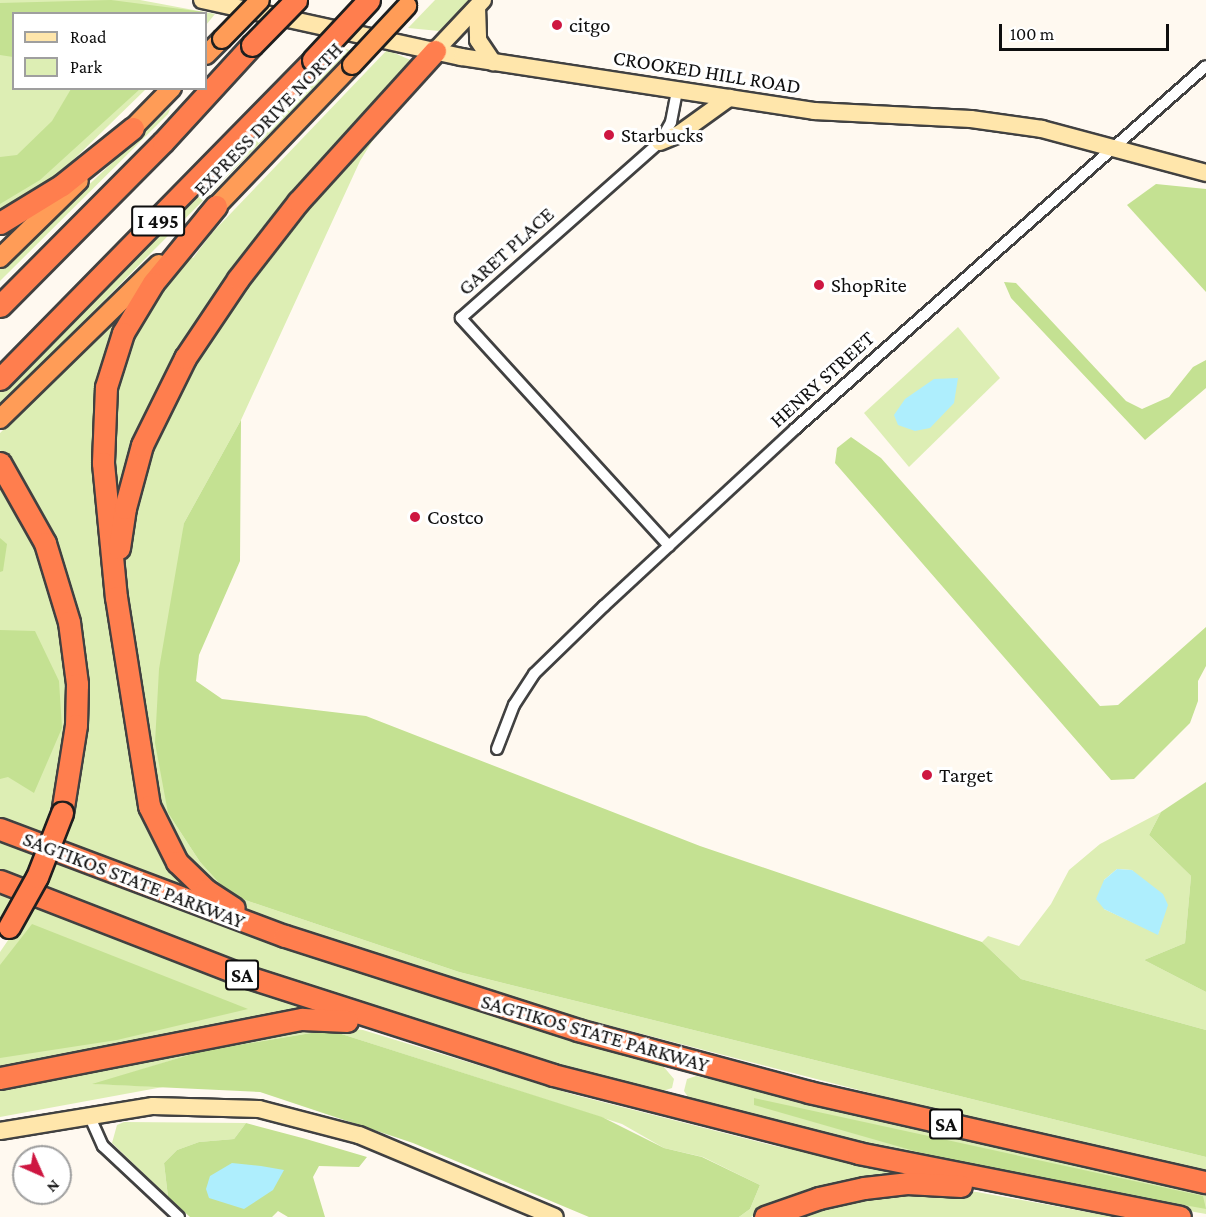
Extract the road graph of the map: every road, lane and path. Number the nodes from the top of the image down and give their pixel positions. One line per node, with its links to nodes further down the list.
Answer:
1 (202, 0): 7 (main road, CROOKED HILL ROAD)
2 (260, 0): 8 (highway, bridge)
3 (296, 0): 21 (highway, I 495, bridge)
4 (369, 0): 22 (highway, I 495, bridge)
5 (410, 3): 18 (highway, EXPRESS DRIVE NORTH, bridge)
6 (480, 3): 7 (main road); 9 (main road)
7 (435, 51): 9 (main road, CROOKED HILL ROAD); 26 (highway)
8 (207, 54)
9 (493, 62): 12 (main road, CROOKED HILL ROAD)
10 (1206, 66): 16 (street, HENRY STREET)
11 (170, 90): 14 (highway)
12 (677, 90): 13 (main road, CROOKED HILL ROAD); 15 (street, GARET PLACE)
13 (729, 98): 15 (main road); 16 (main road, CROOKED HILL ROAD)
14 (133, 128): 19 (highway); 20 (highway)
15 (660, 142): 25 (street, GARET PLACE)
16 (1115, 146): 17 (main road, CROOKED HILL ROAD); 25 (street, HENRY STREET)
17 (1206, 173)
18 (216, 206): 23 (highway, EXPRESS DRIVE NORTH); 26 (highway)
19 (0, 223)
20 (0, 258)
21 (0, 306)
22 (0, 379)
23 (0, 419)
24 (4, 469): 30 (highway, bridge)
25 (669, 546): 27 (street, HENRY STREET)
26 (116, 597): 31 (highway)
27 (497, 749)
28 (0, 829): 31 (highway, SAGTIKOS STATE PARKWAY / SA)
29 (0, 881): 32 (highway, SA)
30 (4, 933)
31 (285, 936): 36 (highway, SAGTIKOS STATE PARKWAY / SA)
32 (489, 1056): 33 (highway); 37 (highway, SA)
33 (0, 1078)
34 (88, 1115): 35 (main road); 38 (street); 39 (main road)
35 (0, 1131)
36 (1206, 1182)
37 (1125, 1207): 40 (highway); 41 (highway, SA)
38 (179, 1217)
39 (555, 1217)
40 (765, 1217)
41 (1180, 1217)

